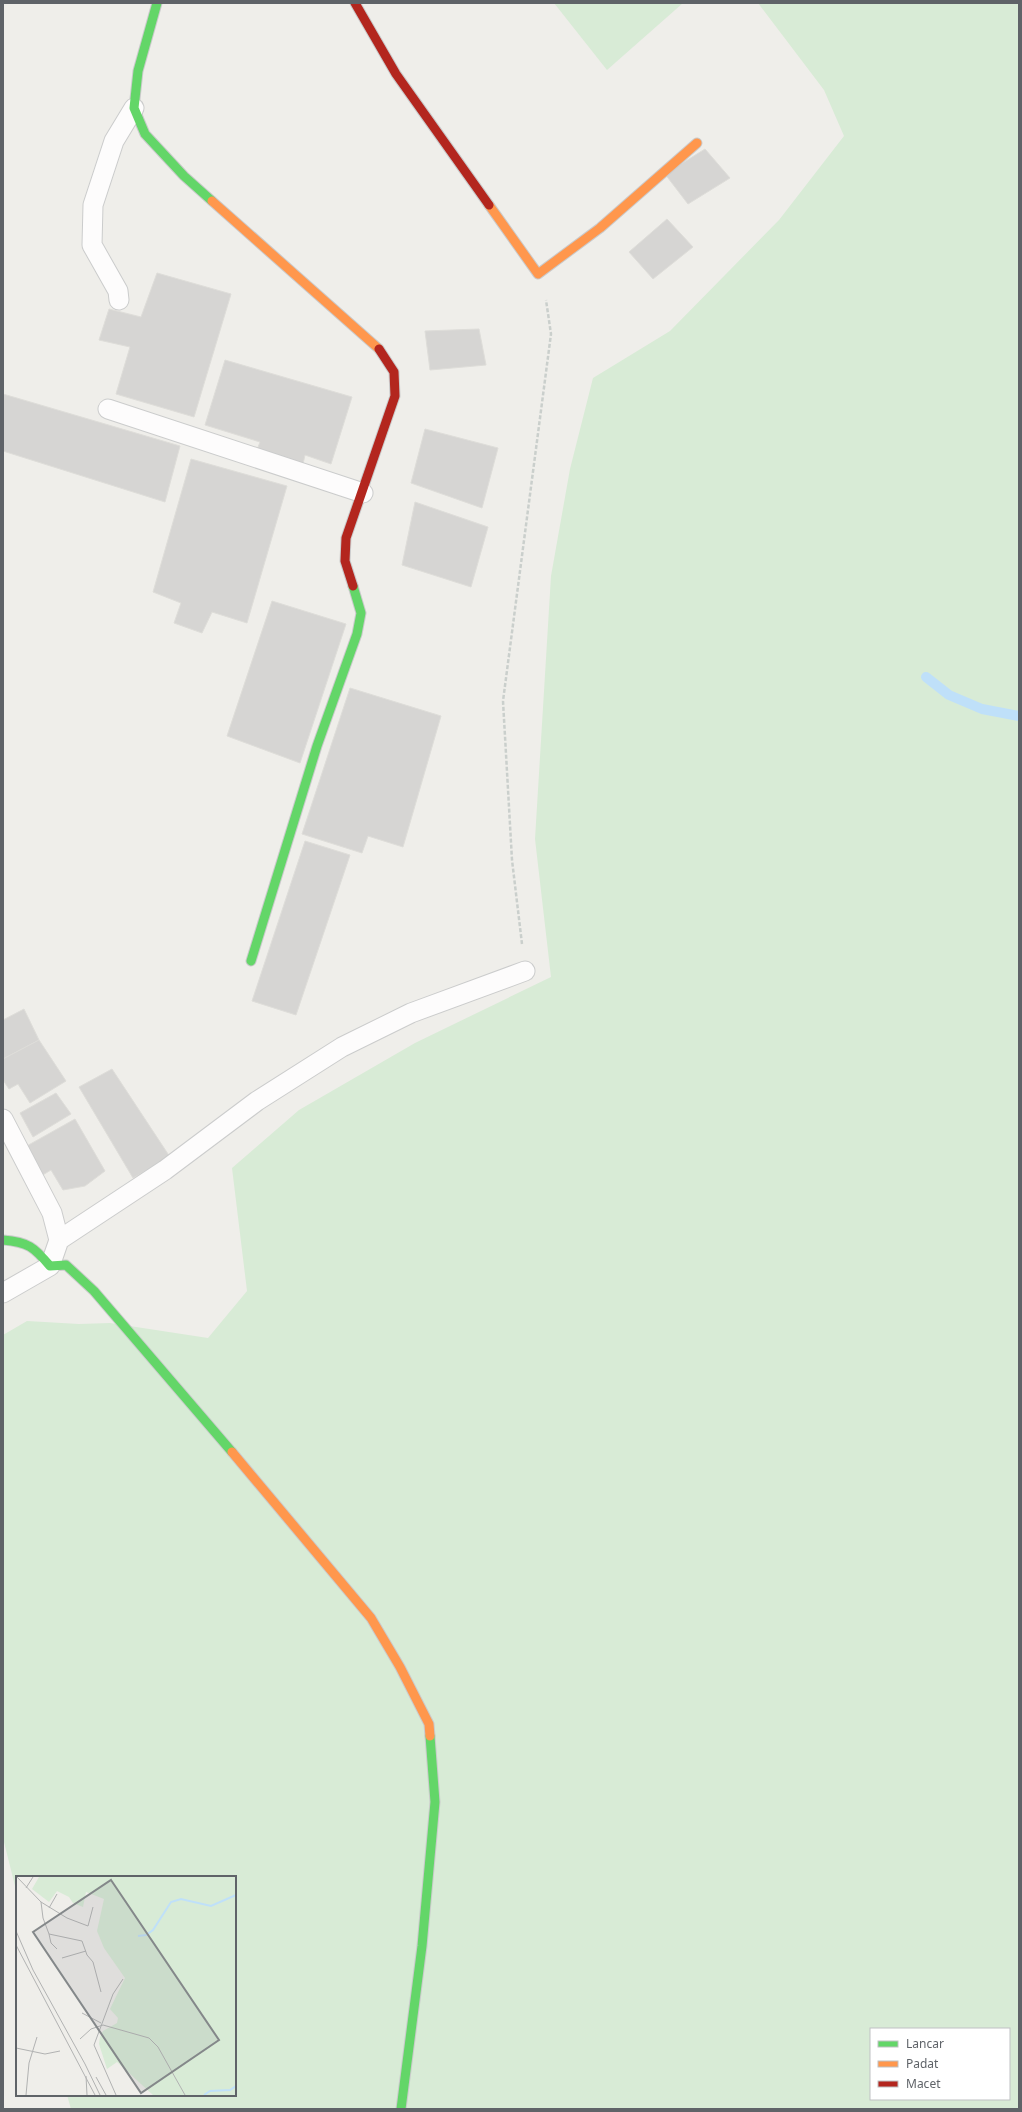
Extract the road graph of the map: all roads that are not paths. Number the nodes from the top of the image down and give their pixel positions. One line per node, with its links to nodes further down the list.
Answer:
1 (157, 3): 3 (street)
2 (355, 3): 4 (street)
3 (134, 108): 5 (lane); 7 (street)
4 (697, 142)
5 (119, 300)
6 (108, 409): 7 (lane)
7 (363, 493): 8 (street)
8 (251, 962)
9 (526, 971): 12 (lane)
10 (3, 1119): 12 (lane)
11 (3, 1240): 13 (street)
12 (59, 1240): 13 (lane)
13 (50, 1266): 14 (lane); 15 (street)
14 (3, 1293)
15 (401, 2109)

